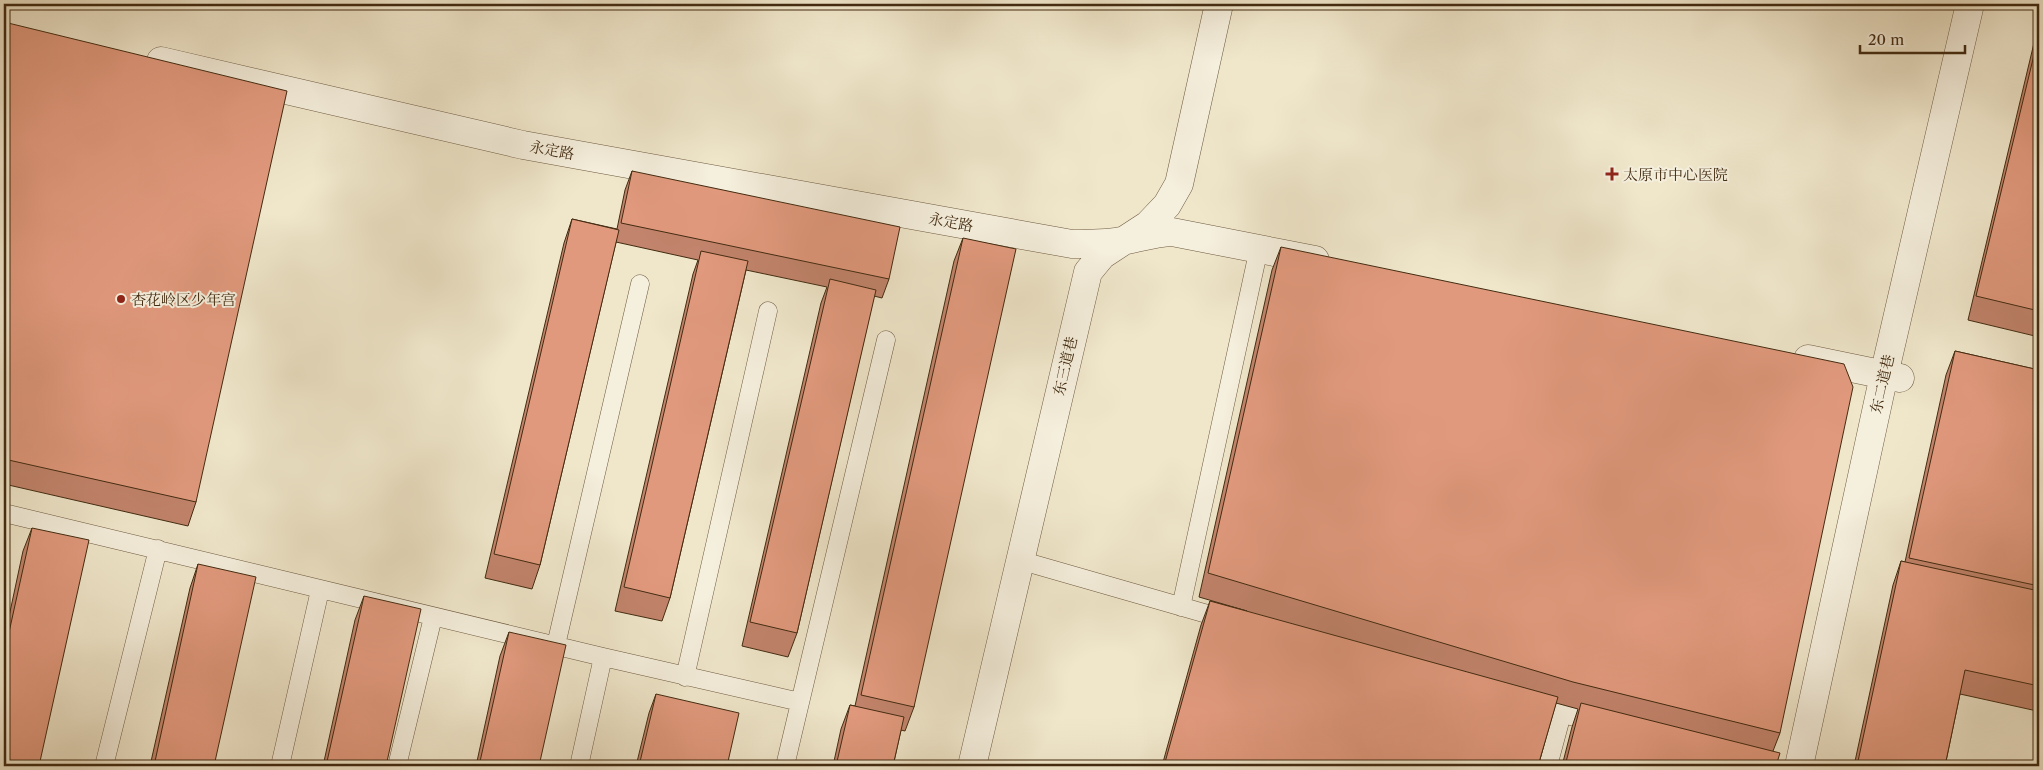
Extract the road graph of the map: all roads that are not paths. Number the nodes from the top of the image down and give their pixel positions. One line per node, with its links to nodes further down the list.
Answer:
1 (1219, 4): 5 (street, 东三道巷)
2 (1970, 4): 12 (street, 东二道巷)
3 (1990, 4): 12 (street, 东二道巷)
4 (138, 56): 5 (street, 永定路)
5 (1122, 241): 6 (street, 永定路); 15 (street, 东三道巷)
6 (1259, 248): 7 (street, 永定路); 17 (lane)
7 (1338, 264)
8 (640, 284): 20 (lane)
9 (768, 311): 22 (lane)
10 (886, 340): 24 (lane)
11 (1786, 355): 12 (street)
12 (1892, 377): 34 (street, 东二道巷); 35 (street, 东二道巷)
13 (4, 513): 14 (lane)
14 (158, 549): 16 (lane); 27 (lane)
15 (1020, 560): 17 (lane); 32 (street, 东三道巷)
16 (320, 590): 18 (lane); 28 (lane)
17 (1181, 607): 19 (lane)
18 (432, 617): 20 (lane); 29 (lane)
19 (1246, 625)
20 (556, 645): 21 (lane)
21 (603, 657): 22 (lane); 30 (lane)
22 (685, 677): 24 (lane)
23 (1515, 701): 25 (lane)
24 (800, 702): 31 (lane)
25 (1562, 714): 26 (lane); 33 (lane)
26 (1610, 726)
27 (104, 766)
28 (280, 766)
29 (397, 766)
30 (578, 766)
31 (785, 766)
32 (972, 766)
33 (1548, 766)
34 (1799, 766)
35 (1818, 766)

